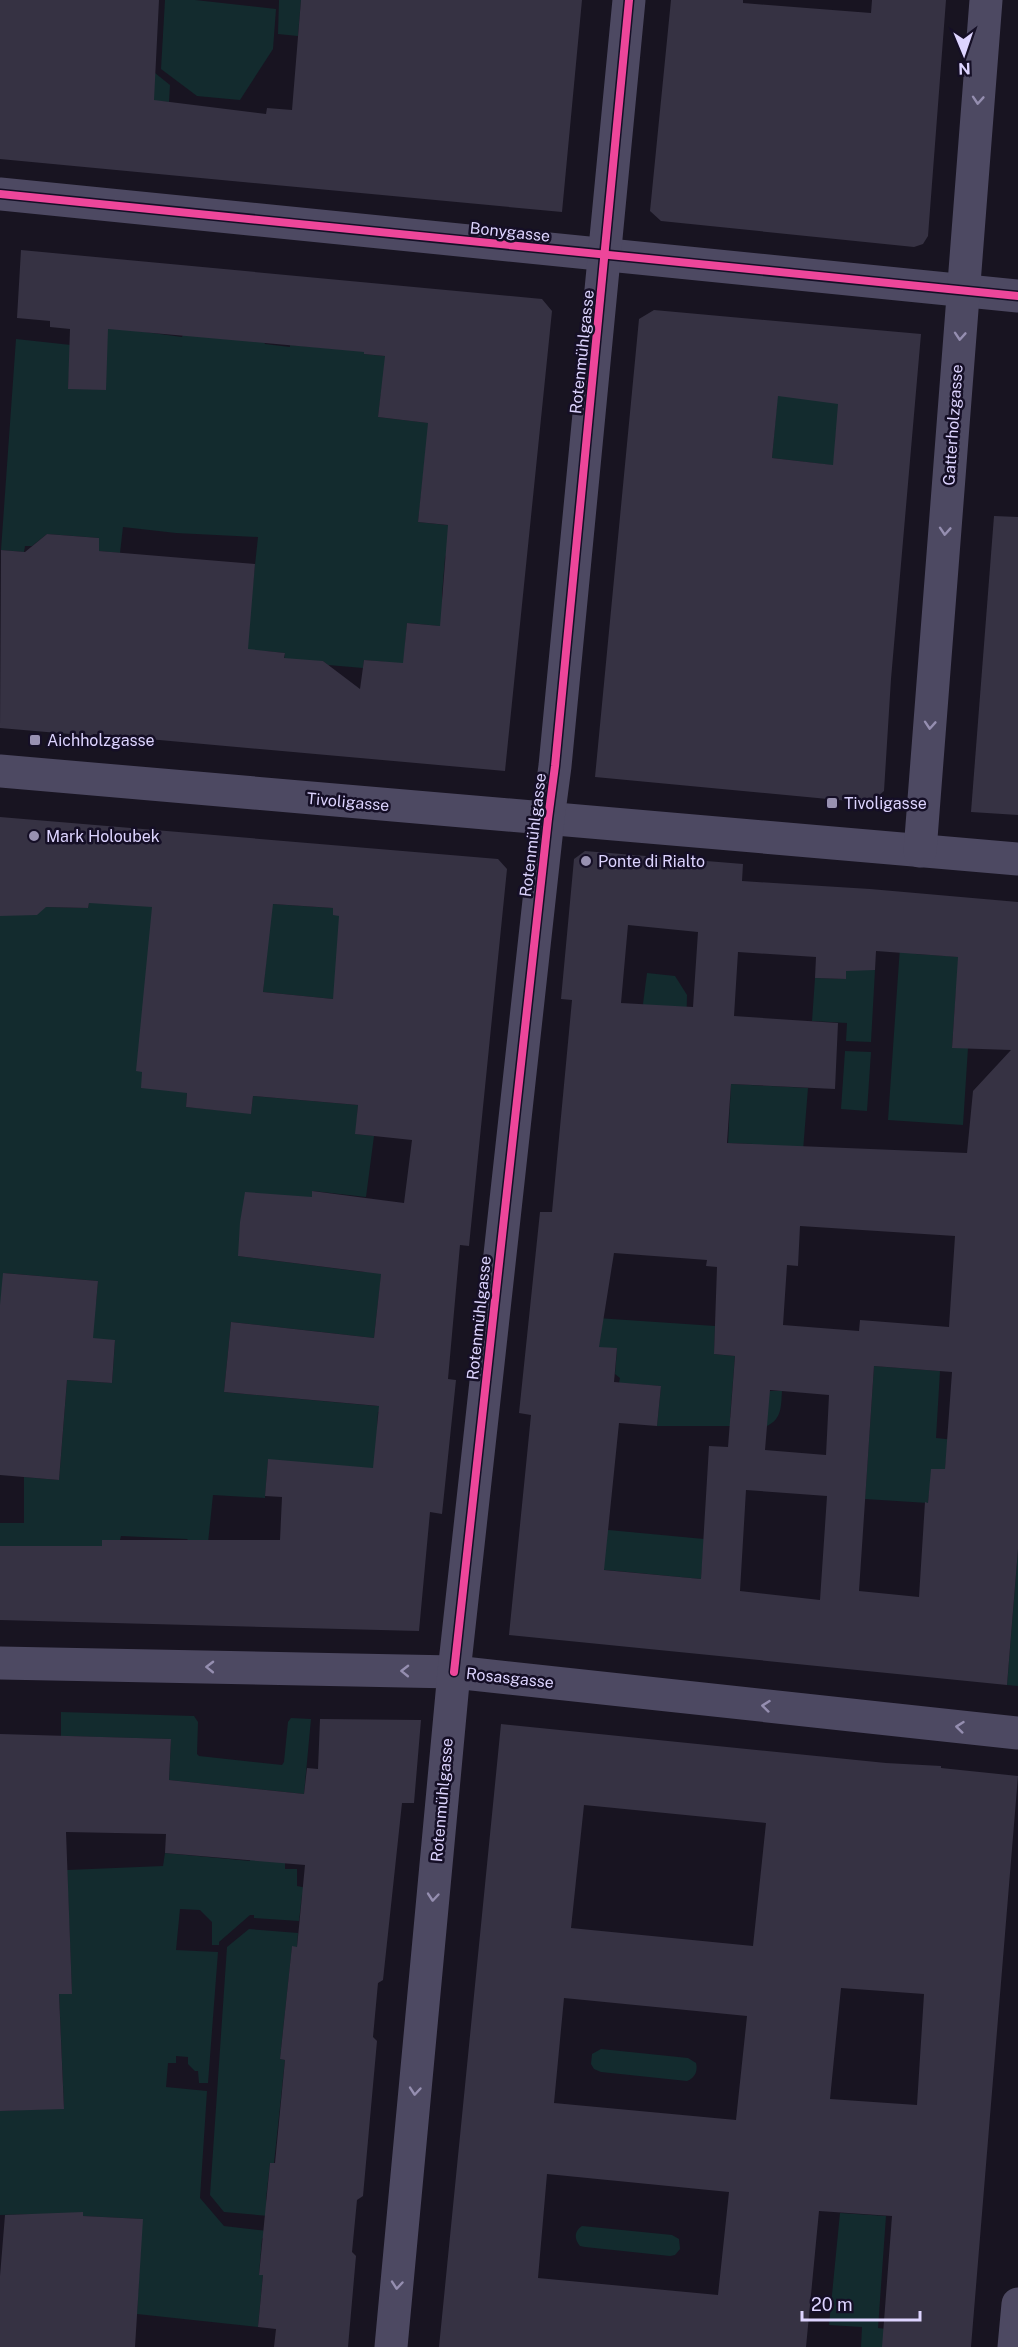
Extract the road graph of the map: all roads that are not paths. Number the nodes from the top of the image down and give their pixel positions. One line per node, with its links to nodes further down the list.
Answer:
1 (629, 0): 4 (street, Rotenmühlgasse)
2 (986, 0): 5 (street, Gatterholzgasse, one-way to 5)
3 (0, 194): 4 (street, Bonygasse)
4 (605, 255): 5 (street, Bonygasse); 8 (street, Rotenmühlgasse)
5 (963, 291): 6 (street, Bonygasse); 9 (street, Gatterholzgasse, one-way to 9)
6 (1018, 296)
7 (0, 771): 8 (street, Tivoligasse)
8 (548, 819): 9 (street, Tivoligasse); 12 (street, Rotenmühlgasse)
9 (921, 851): 10 (street, Tivoligasse)
10 (1018, 860)
11 (0, 1663): 12 (street, Rosasgasse, one-way to 11)
12 (454, 1672): 13 (street, Rosasgasse, one-way to 12); 15 (street, Rotenmühlgasse, one-way to 15)
13 (1018, 1733)
14 (1018, 2304): 16 (street)
15 (391, 2347)
16 (1014, 2347)

